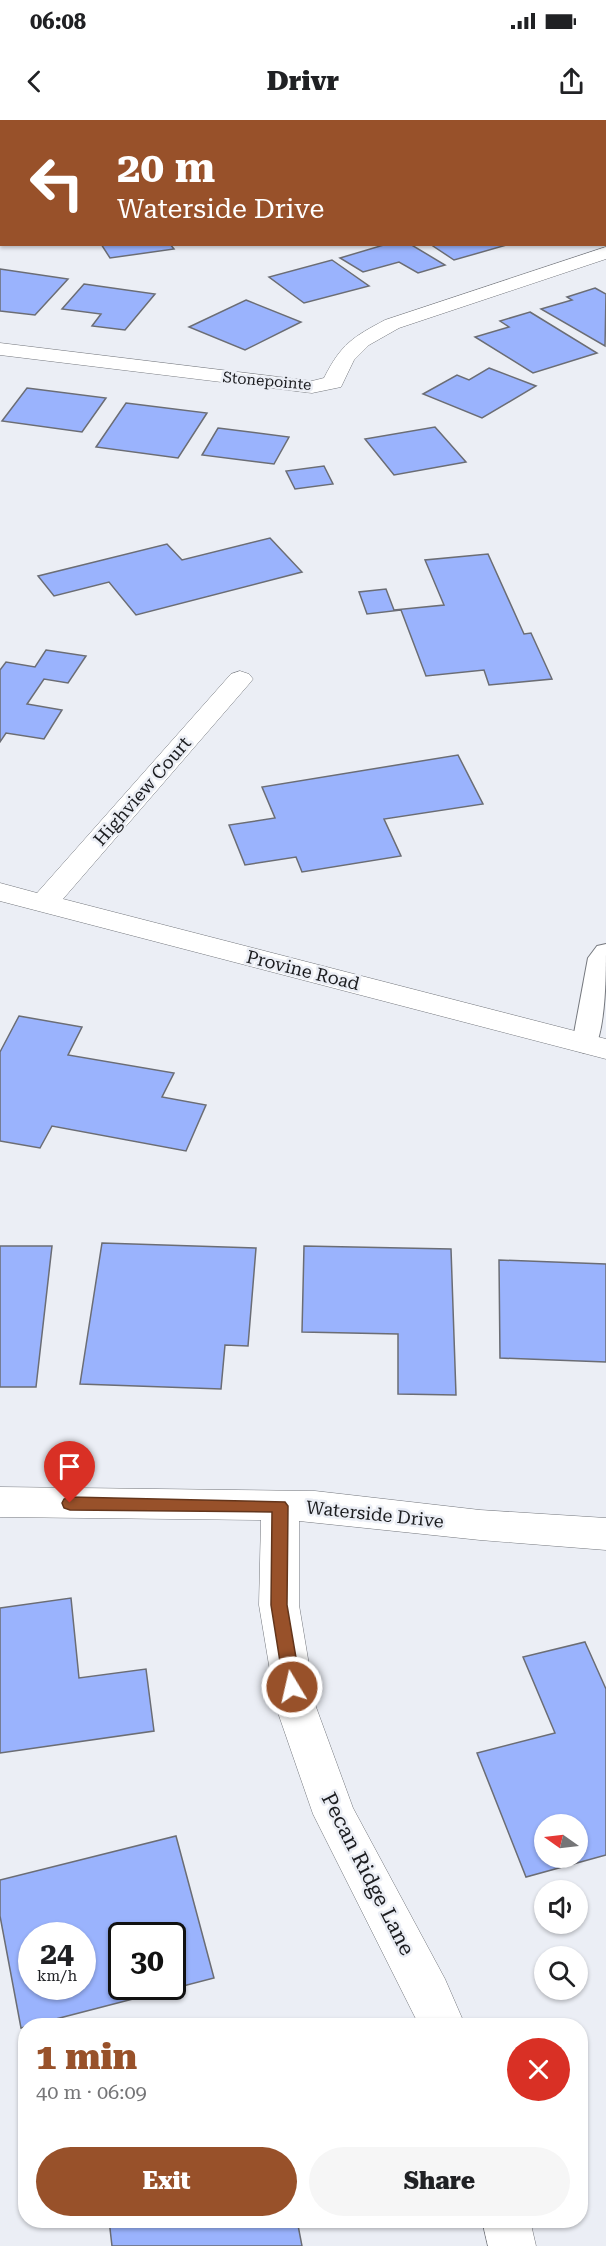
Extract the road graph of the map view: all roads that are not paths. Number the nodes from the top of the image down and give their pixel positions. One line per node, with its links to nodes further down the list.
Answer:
1 (606, 253): 2 (street, Stonepointe)
2 (0, 349)
3 (240, 680): 5 (street, Highview Court)
4 (0, 892): 5 (street, Provine Road)
5 (44, 903): 7 (street, Provine Road)
6 (606, 952): 7 (lane)
7 (596, 1047)
8 (0, 1502): 9 (street, Waterside Drive)
9 (280, 1506): 10 (street, Waterside Drive); 11 (street, Pecan Ridge Lane)
10 (606, 1534)
11 (439, 2018)
12 (508, 2228): 13 (street)
13 (512, 2246)

